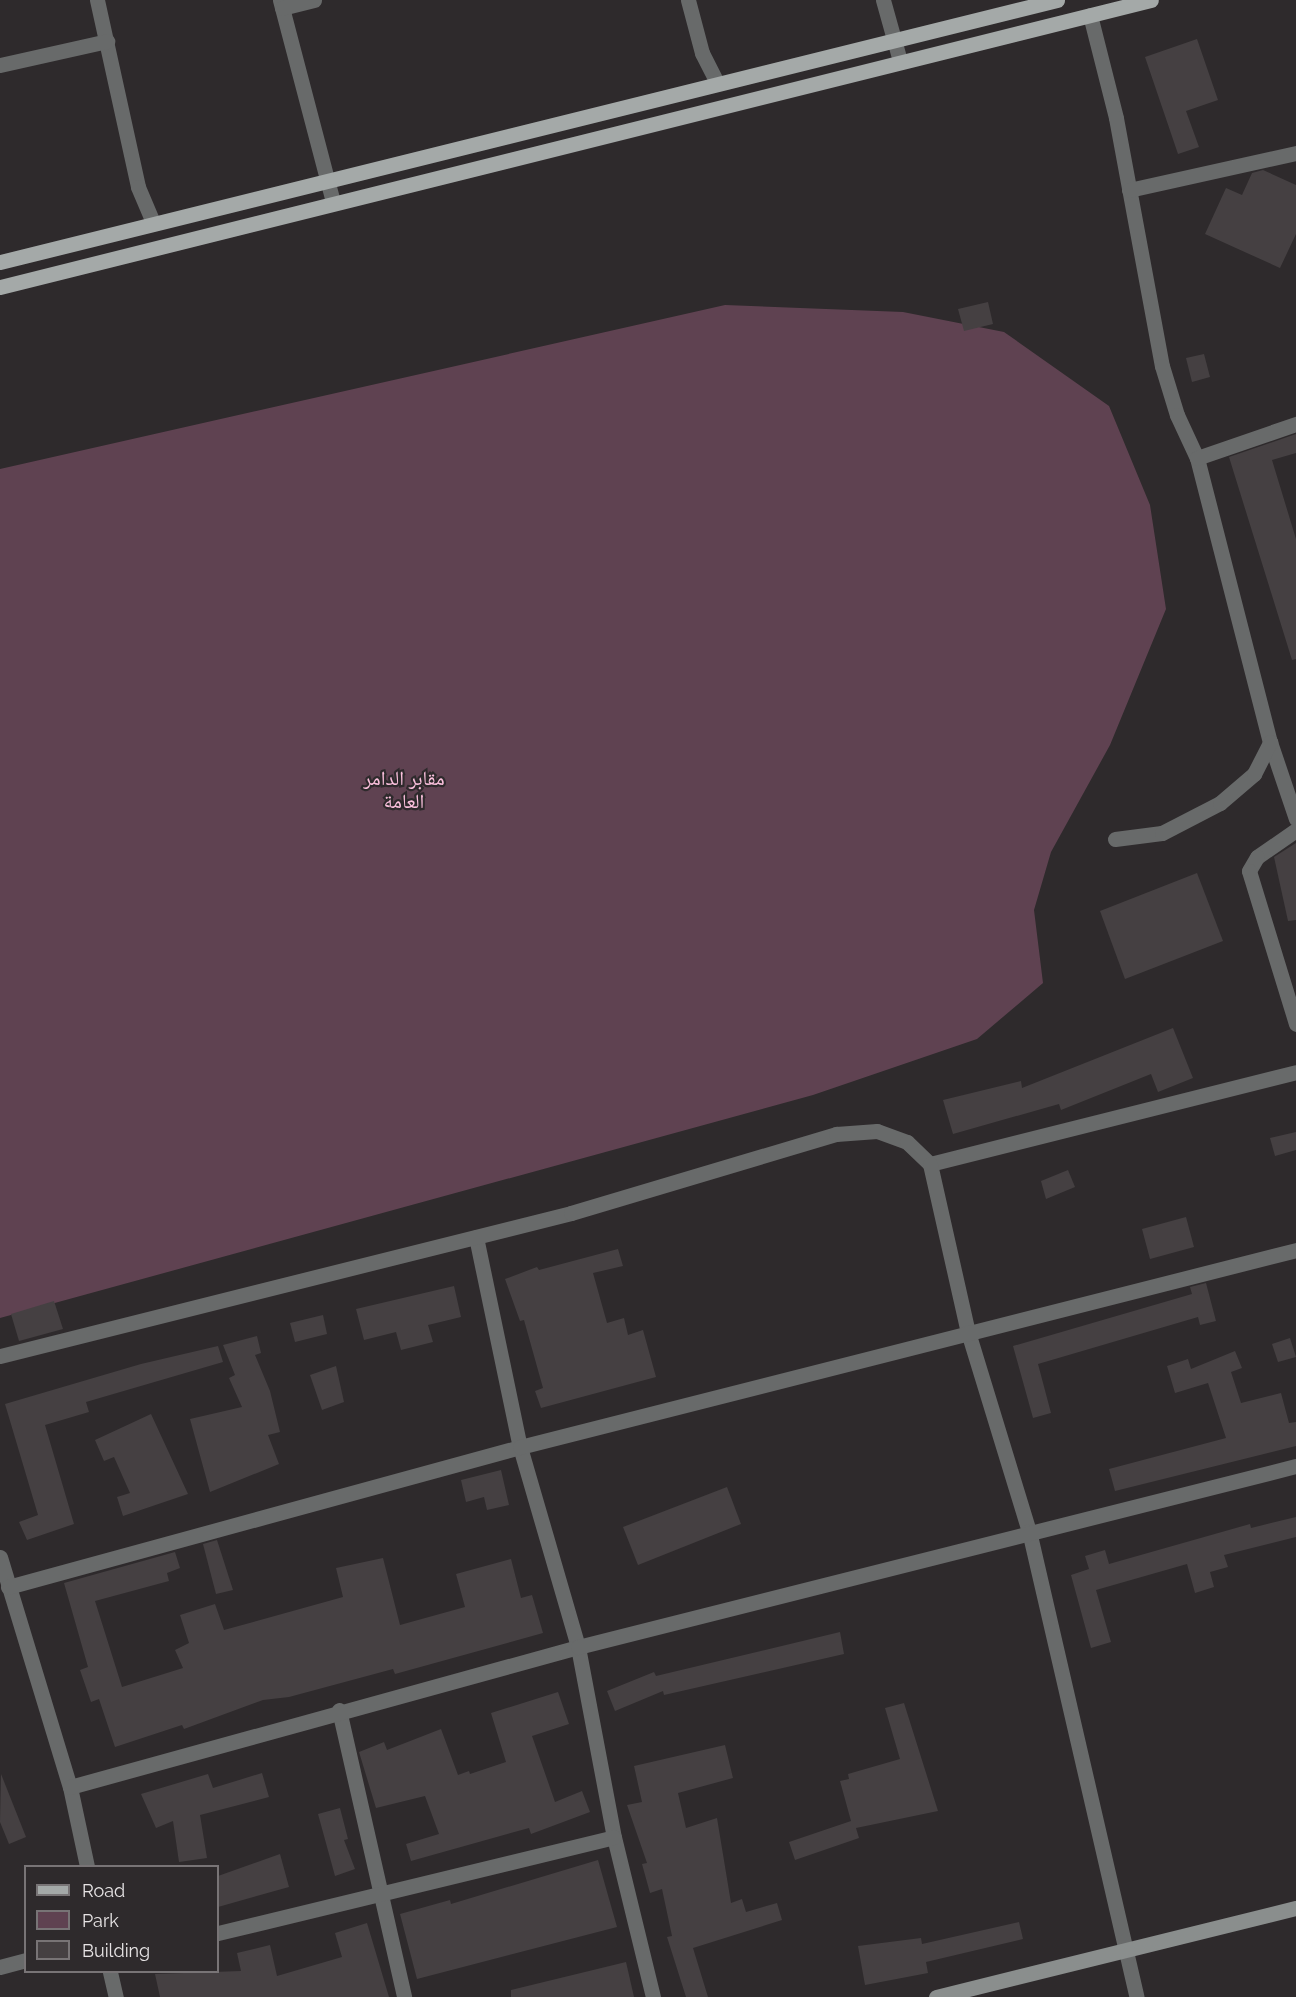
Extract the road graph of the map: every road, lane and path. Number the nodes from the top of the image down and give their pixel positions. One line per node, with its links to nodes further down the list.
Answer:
1 (97, 0): 10 (street)
2 (314, 0): 7 (street)
3 (688, 0): 13 (street)
4 (883, 0): 9 (street)
5 (1057, 0): 9 (main road)
6 (1152, 0): 8 (main road)
7 (281, 4): 15 (street)
8 (1090, 15): 11 (main road); 16 (street)
9 (895, 39): 11 (street); 13 (main road)
10 (107, 41): 12 (street); 18 (street)
11 (900, 61): 17 (main road)
12 (0, 65)
13 (717, 84): 15 (main road)
14 (1296, 153): 16 (street)
15 (328, 181): 17 (street); 18 (main road)
16 (1129, 190): 22 (street)
17 (333, 202): 20 (main road)
18 (153, 224): 19 (main road)
19 (0, 262)
20 (0, 287)
21 (1296, 424): 22 (street)
22 (1197, 458): 23 (street)
23 (1270, 742): 24 (street); 26 (street)
24 (1296, 819)
25 (1296, 830): 27 (street)
26 (1115, 839)
27 (1296, 1024)
28 (1296, 1072): 29 (street)
29 (930, 1164): 30 (street); 32 (street)
30 (476, 1237): 33 (street); 34 (street)
31 (1296, 1250): 32 (street)
32 (968, 1332): 34 (street); 36 (street)
33 (0, 1356)
34 (520, 1447): 38 (street); 39 (street)
35 (1296, 1466): 36 (street)
36 (1029, 1531): 39 (street); 47 (street)
37 (0, 1557): 38 (street)
38 (8, 1587): 41 (street)
39 (578, 1647): 40 (street); 42 (street)
40 (339, 1710): 41 (street); 44 (street)
41 (70, 1787): 43 (street)
42 (614, 1838): 44 (street); 53 (street)
43 (87, 1865)
44 (378, 1893): 46 (street); 52 (street)
45 (1296, 1908): 47 (street)
46 (219, 1933)
47 (1125, 1950): 54 (street); 55 (street)
48 (24, 1961): 49 (street)
49 (0, 1967)
50 (110, 1973): 51 (street)
51 (116, 1997)
52 (404, 1997)
53 (653, 1997)
54 (936, 1997)
55 (1137, 1997)

